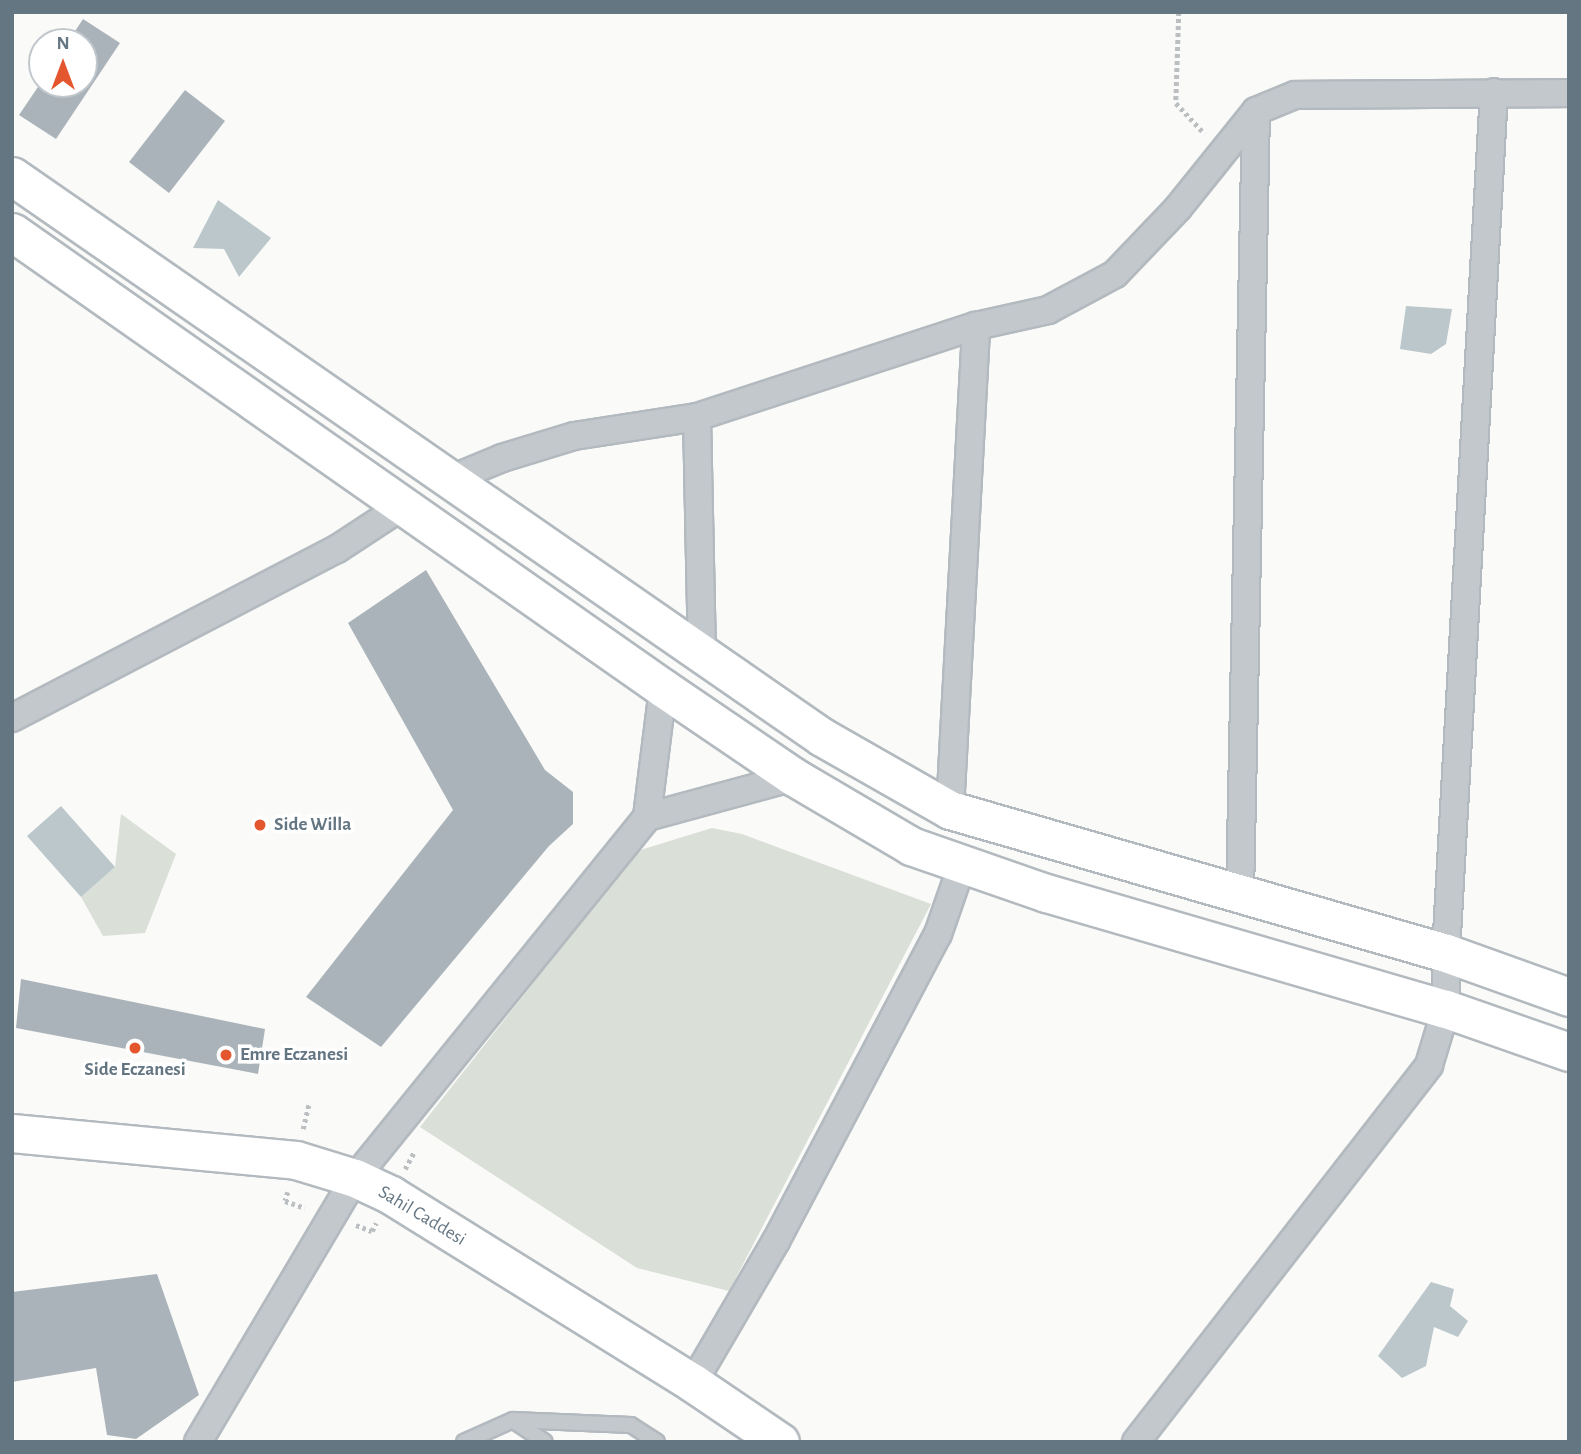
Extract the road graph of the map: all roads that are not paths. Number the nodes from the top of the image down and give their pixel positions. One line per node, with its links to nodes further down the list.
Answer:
1 (1493, 92): 2 (street); 3 (street); 18 (street)
2 (1569, 93)
3 (1256, 111): 6 (street); 17 (street)
4 (12, 176): 8 (main road)
5 (12, 232): 9 (main road)
6 (976, 326): 7 (street); 14 (street)
7 (697, 417): 8 (street); 10 (street)
8 (449, 480): 9 (main road); 10 (main road)
9 (401, 507): 11 (main road); 12 (street)
10 (702, 654): 14 (main road)
11 (663, 688): 13 (main road); 15 (street)
12 (12, 718)
13 (794, 777): 15 (street); 16 (main road)
14 (950, 810): 17 (main road)
15 (647, 817): 23 (street)
16 (962, 865): 20 (main road); 24 (street)
17 (1240, 895): 18 (main road)
18 (1446, 953): 19 (main road); 20 (street)
19 (1569, 997)
20 (1446, 1009): 21 (main road); 31 (street)
21 (1569, 1052)
22 (12, 1133): 23 (main road, Sahil Caddesi)
23 (355, 1178): 24 (main road, Sahil Caddesi); 26 (street)
24 (693, 1383): 30 (main road, Sahil Caddesi)
25 (513, 1420): 27 (lane); 28 (lane); 29 (lane)
26 (198, 1442)
27 (464, 1442)
28 (545, 1442)
29 (656, 1442)
30 (780, 1442)
31 (1136, 1442)

